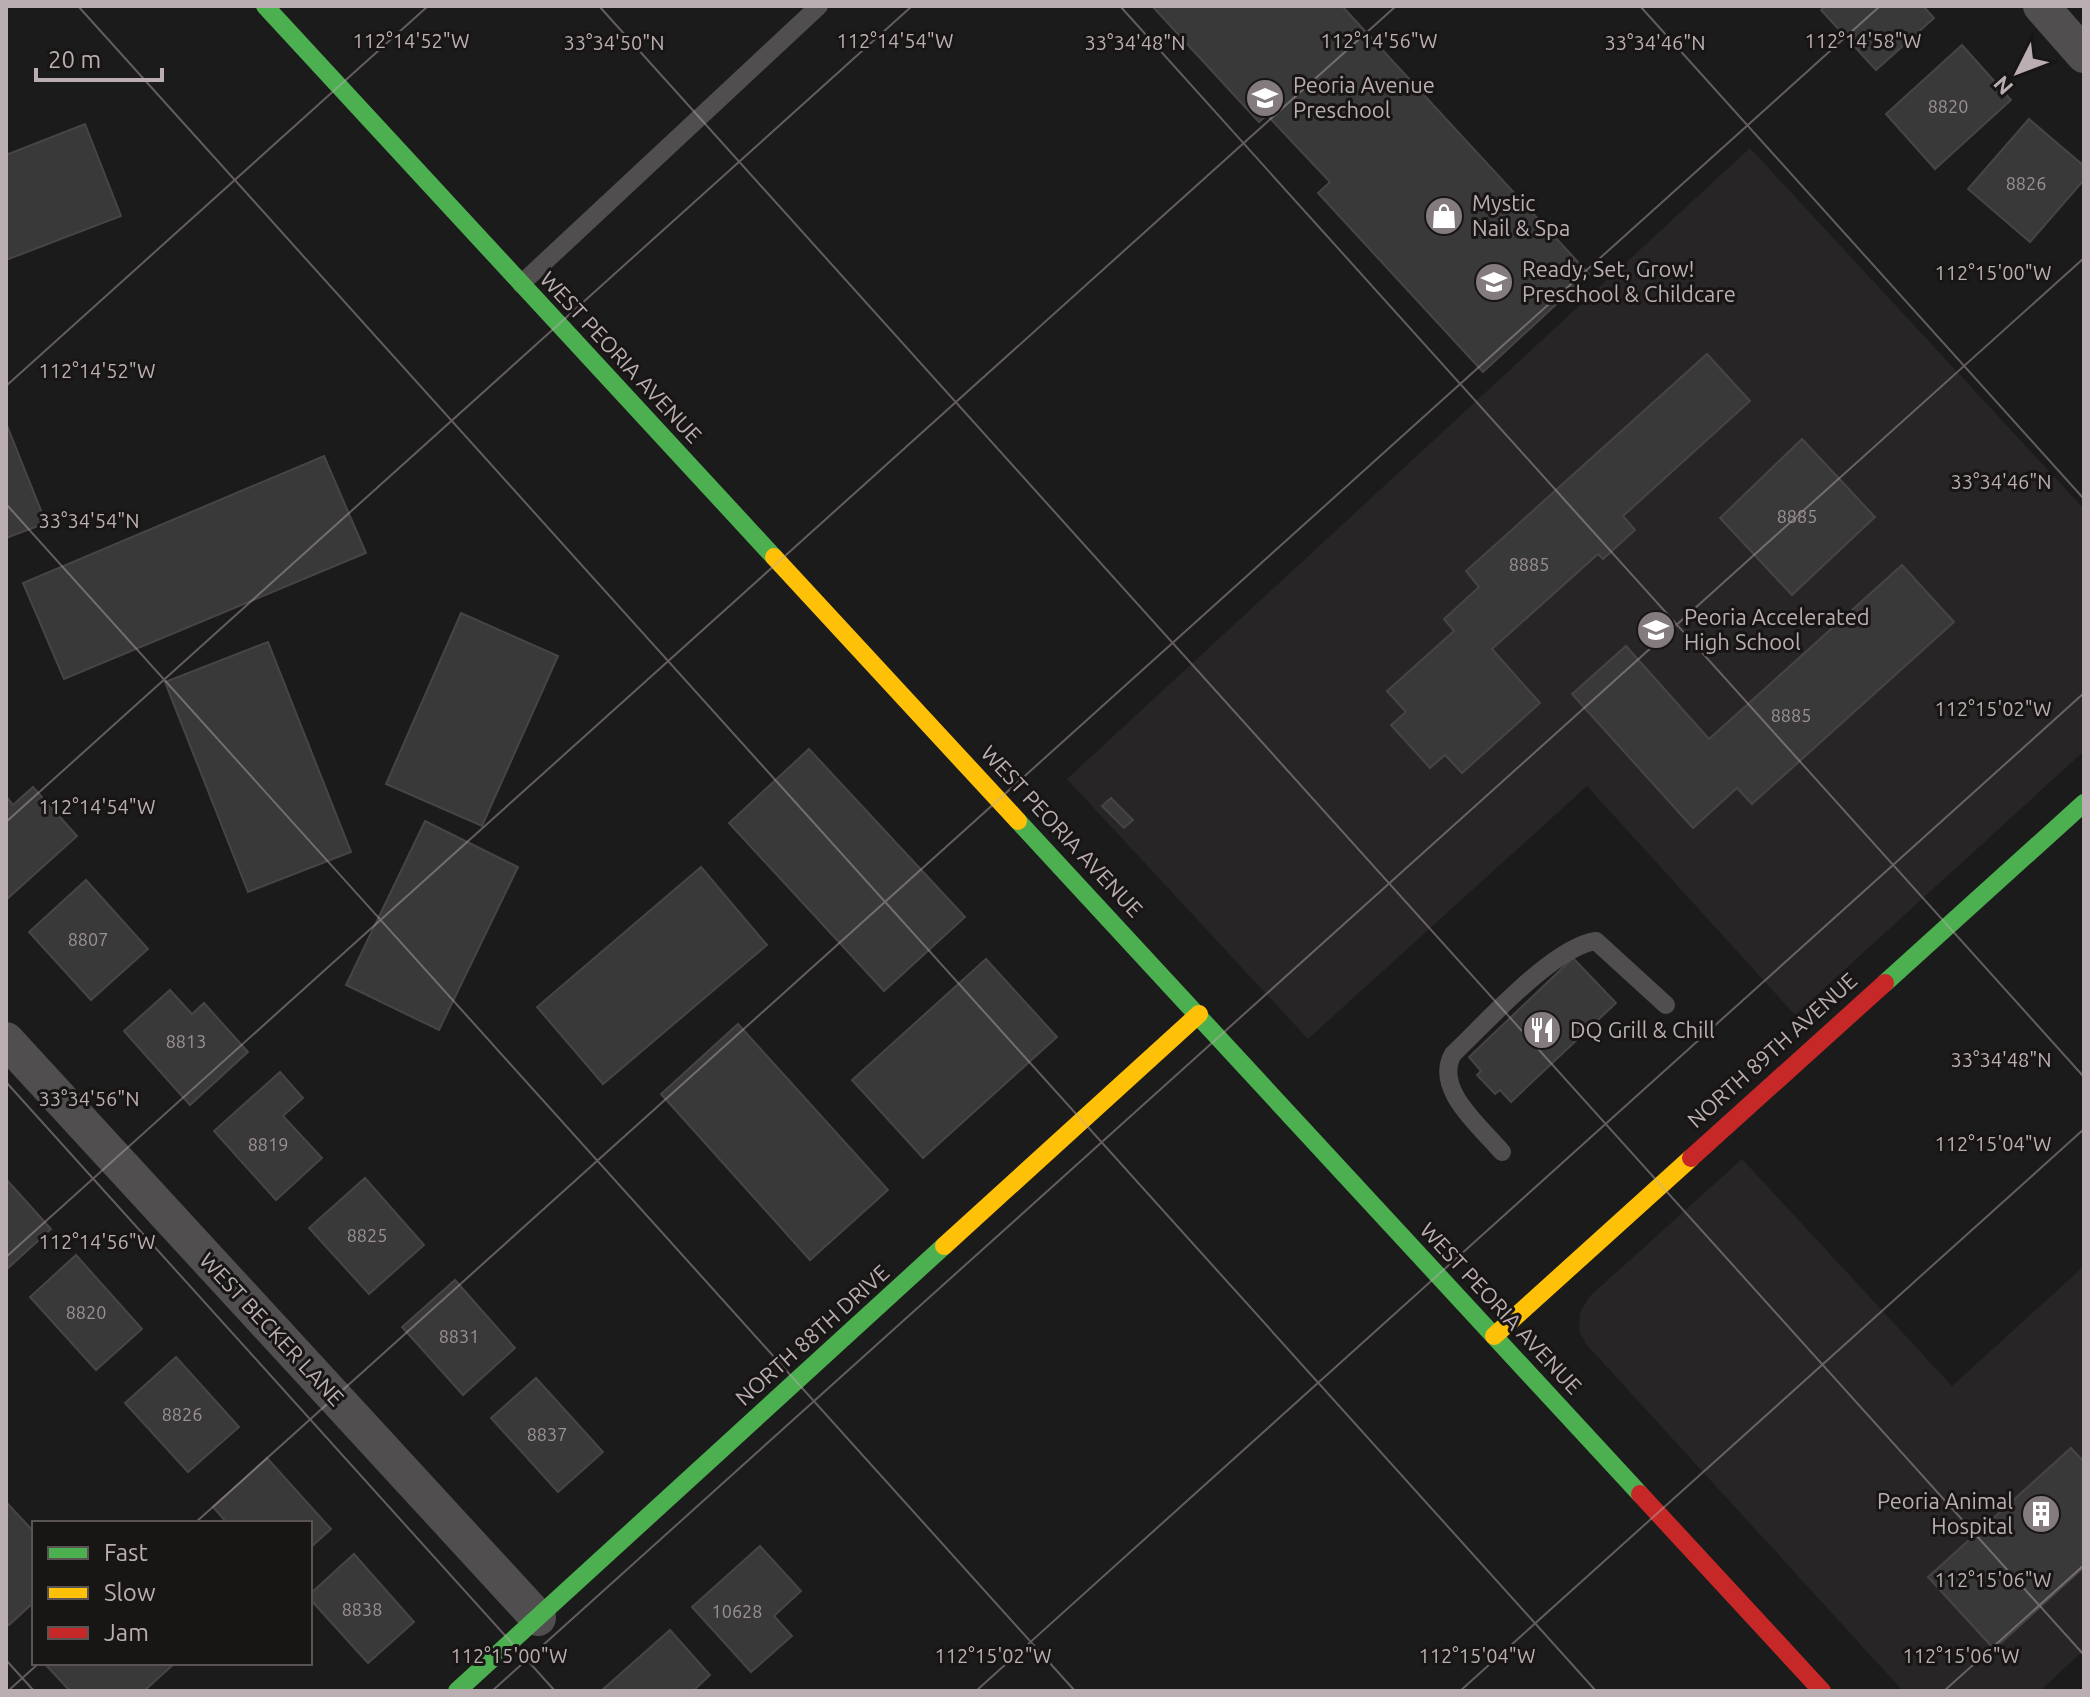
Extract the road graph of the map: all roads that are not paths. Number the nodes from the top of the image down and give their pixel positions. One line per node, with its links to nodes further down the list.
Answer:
1 (265, 6): 5 (main road, WEST PEORIA AVENUE)
2 (819, 6): 5 (lane)
3 (2041, 6): 4 (street)
4 (2084, 55)
5 (521, 284): 8 (main road, WEST PEORIA AVENUE)
6 (2084, 803): 11 (main road, NORTH 89TH AVENUE)
7 (1666, 1005): 10 (lane)
8 (1199, 1014): 11 (main road, WEST PEORIA AVENUE); 12 (main road, NORTH 88TH DRIVE)
9 (6, 1040): 12 (street, WEST BECKER LANE)
10 (1502, 1152)
11 (1494, 1336): 14 (main road, WEST PEORIA AVENUE)
12 (538, 1618): 13 (main road, NORTH 88TH DRIVE)
13 (457, 1691)
14 (1822, 1691)

